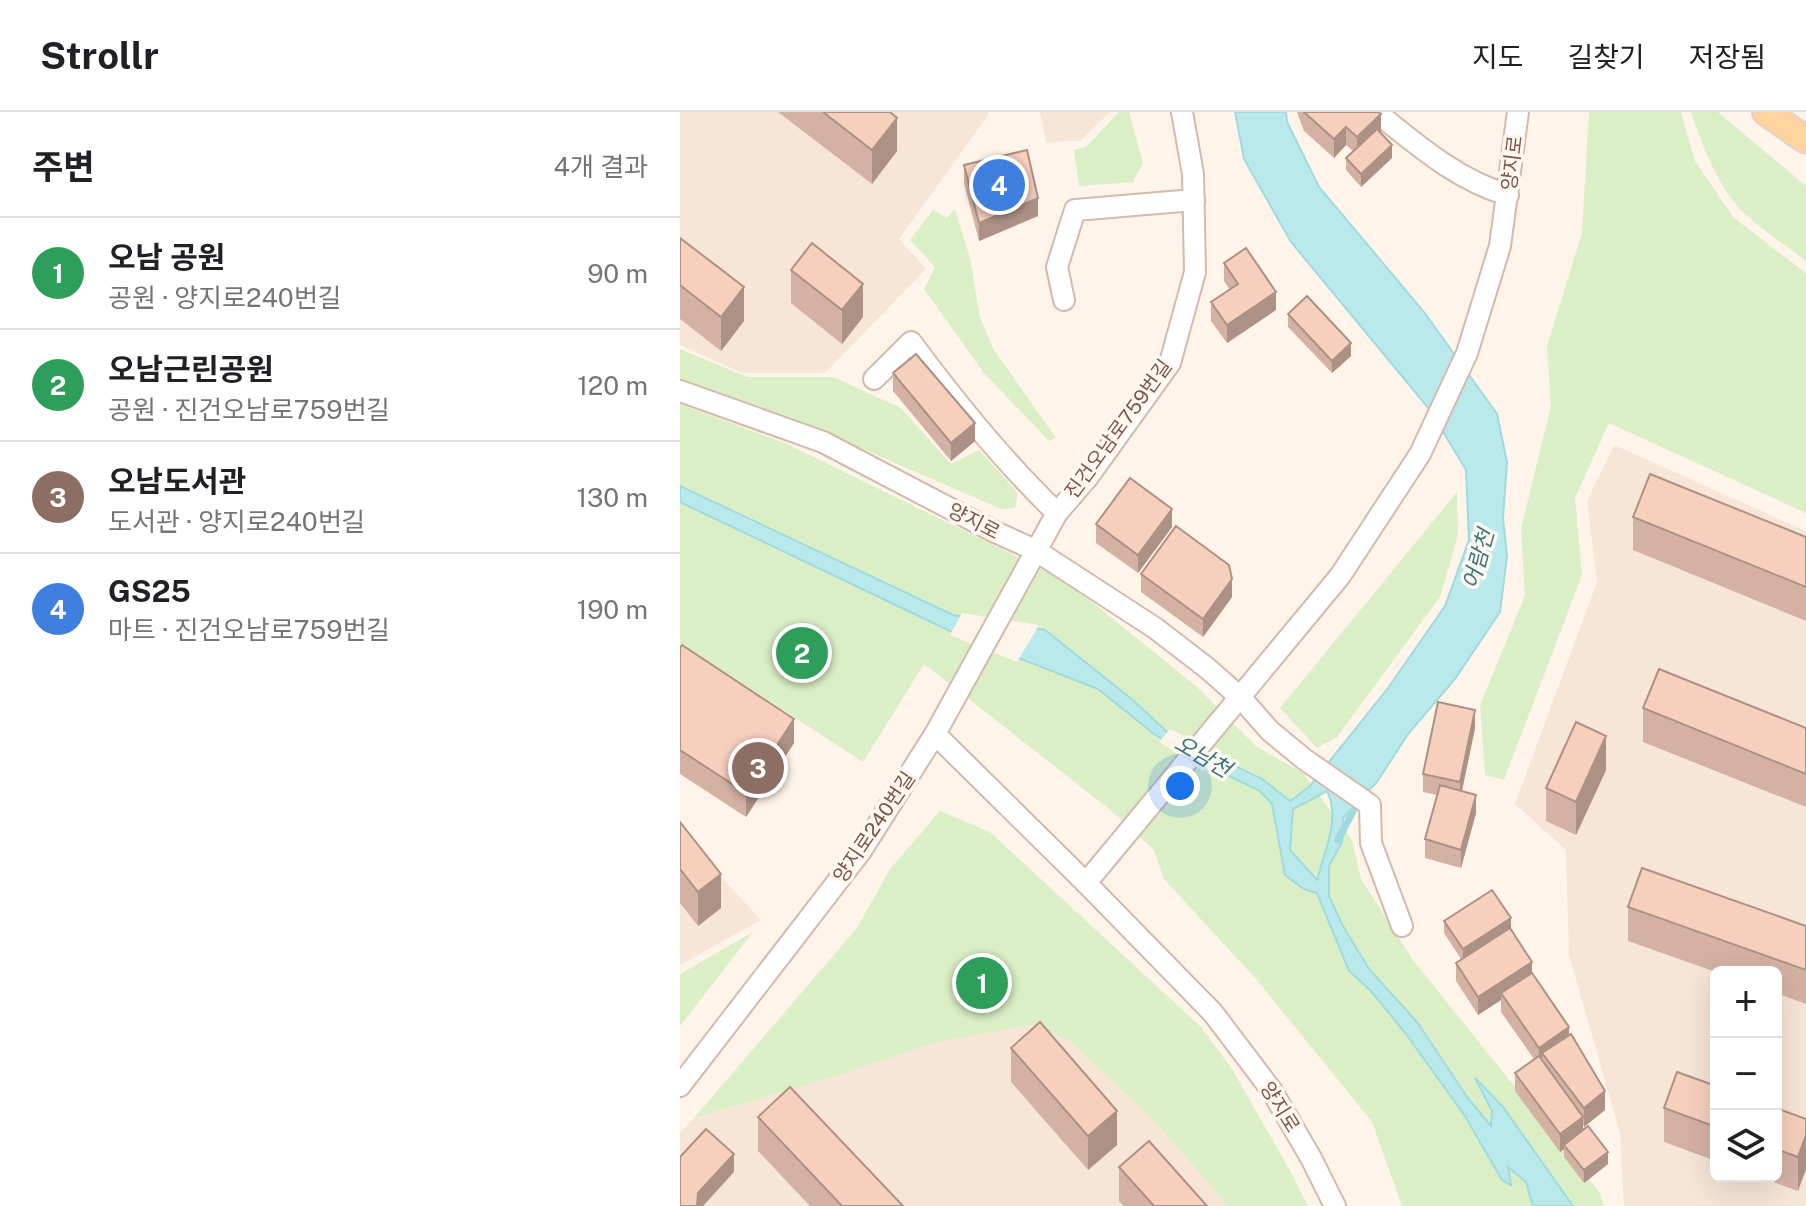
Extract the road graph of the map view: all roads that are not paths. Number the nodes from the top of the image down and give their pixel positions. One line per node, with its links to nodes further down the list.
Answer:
1 (1182, 112): 7 (street, 진건오남로759번길)
2 (1376, 112): 6 (street)
3 (1518, 112): 6 (street, 양지로)
4 (1766, 112): 5 (main road)
5 (1806, 140)
6 (1508, 195): 13 (street, 양지로)
7 (1194, 200): 8 (street); 11 (street, 진건오남로759번길)
8 (1064, 300)
9 (874, 379): 11 (street)
10 (680, 391): 12 (street, 양지로)
11 (1057, 513): 12 (street, 진건오남로759번길)
12 (1035, 550): 13 (street, 양지로); 14 (street, 진건오남로759번길)
13 (1241, 698): 15 (street); 16 (street, 양지로)
14 (935, 734): 15 (street); 17 (street, 양지로240번길)
15 (1086, 883): 18 (street, 양지로)
16 (1402, 926)
17 (680, 1086)
18 (1335, 1206)

